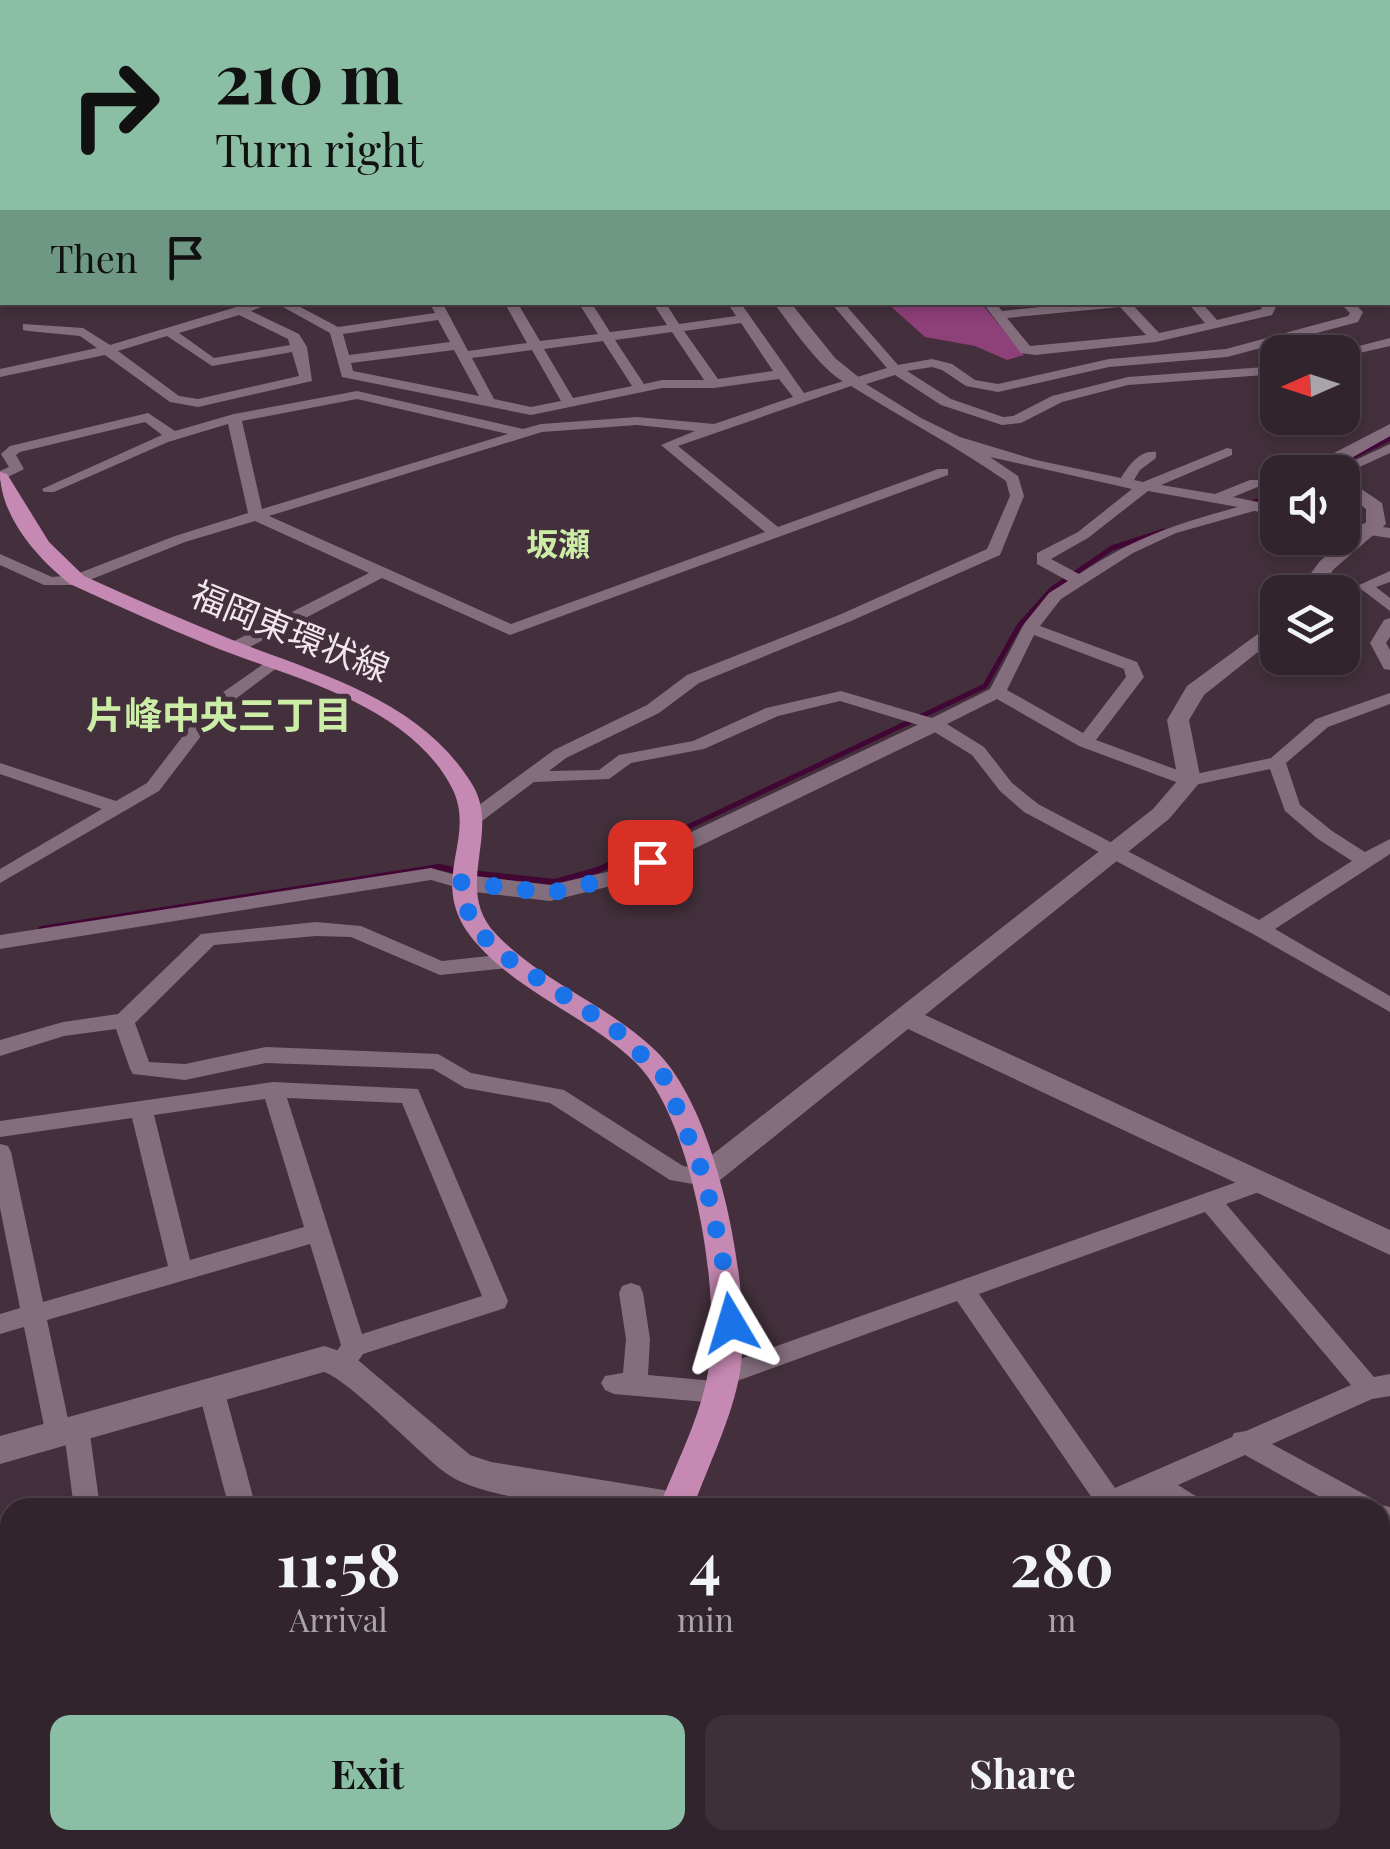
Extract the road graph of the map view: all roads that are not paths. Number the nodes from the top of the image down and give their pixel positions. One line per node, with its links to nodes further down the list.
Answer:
1 (259, 305): 16 (street)
2 (287, 305): 22 (street)
3 (512, 305): 27 (street)
4 (586, 305): 24 (street)
5 (660, 305): 21 (street)
6 (735, 305): 18 (street)
7 (783, 305): 38 (street)
8 (839, 305): 34 (street)
9 (990, 305): 17 (street)
10 (1101, 305): 17 (street)
11 (1124, 305): 25 (street)
12 (1195, 305): 19 (street)
13 (1268, 305): 19 (street)
14 (1348, 305): 33 (street)
15 (438, 309): 22 (street); 30 (street)
16 (241, 311): 23 (street); 28 (street)
17 (998, 315): 25 (street)
18 (745, 319): 21 (street); 37 (street)
19 (1214, 324): 25 (street)
20 (28, 327): 29 (street)
21 (675, 328): 24 (street); 40 (street)
22 (336, 330): 32 (street)
23 (170, 332): 28 (street); 29 (street)
24 (607, 336): 27 (street); 41 (street)
25 (1156, 338)
26 (1390, 342): 31 (street)
27 (535, 346): 30 (street); 44 (street)
28 (300, 348): 29 (street)
29 (108, 350): 36 (street)
30 (462, 350): 32 (street); 43 (street)
31 (1360, 350)
32 (344, 360): 43 (street)
33 (1110, 363): 34 (street); 39 (street)
34 (895, 369): 38 (street); 39 (street)
35 (1260, 371): 39 (street)
36 (0, 373)
37 (782, 374): 40 (street); 42 (street)
38 (854, 382): 42 (street); 50 (street)
39 (1128, 382)
40 (714, 384): 41 (street)
41 (640, 389): 44 (street)
42 (802, 400): 46 (street)
43 (488, 401): 44 (street)
44 (568, 403)
45 (234, 418): 48 (street); 49 (street); 67 (street)
46 (719, 429): 48 (street); 70 (street)
47 (1390, 429): 54 (street)
48 (522, 432): 67 (street)
49 (172, 436): 57 (street); 61 (street)
50 (958, 440): 58 (street); 92 (street)
51 (1390, 448): 55 (street)
52 (1227, 452): 60 (street)
53 (1151, 455): 58 (street)
54 (1354, 455)
55 (1360, 459)
56 (943, 472): 70 (street)
57 (0, 478): 77 (main road, 福岡東環状線)
58 (1125, 482): 60 (street)
59 (1255, 483): 63 (street)
60 (1145, 486): 63 (street); 78 (street)
61 (49, 488)
62 (1360, 495): 69 (street)
63 (1214, 500): 65 (street)
64 (1260, 505): 65 (street)
65 (1257, 506): 66 (street); 78 (street)
66 (1260, 507)
67 (256, 516): 74 (street); 77 (street)
68 (1360, 530): 69 (street)
69 (1368, 532): 71 (street); 72 (street); 75 (street)
70 (778, 534): 74 (street)
71 (1390, 534)
72 (1390, 548)
73 (0, 559): 77 (street)
74 (382, 572): 83 (street)
75 (1319, 575)
76 (1390, 576): 79 (street)
77 (77, 580): 83 (main road, 福岡東環状線)
78 (1080, 580): 81 (street)
79 (1390, 606)
80 (1390, 623): 85 (street)
81 (1030, 628): 86 (street); 89 (street)
82 (1260, 640): 93 (street)
83 (234, 648): 84 (main road, 福岡東環状線)
84 (272, 663): 94 (street); 95 (main road, 福岡東環状線)
85 (1390, 665)
86 (998, 692): 88 (street); 89 (street)
87 (1390, 698): 90 (street)
88 (934, 724): 92 (street); 97 (street); 100 (street)
89 (1085, 742): 93 (street)
90 (1277, 762): 93 (street); 98 (street)
91 (0, 768): 94 (street)
92 (524, 777): 95 (street)
93 (1190, 781): 97 (street)
94 (118, 808): 99 (street)
95 (471, 820): 100 (main road)
96 (1390, 845): 98 (street)
97 (1111, 852): 102 (street); 107 (street)
98 (1365, 861): 102 (street)
99 (0, 878)
100 (460, 882): 101 (street); 105 (main road)
101 (203, 910): 103 (street); 104 (street)
102 (1260, 929): 106 (street)
103 (208, 939): 105 (street); 108 (street)
104 (0, 942)
105 (508, 961): 114 (main road)
106 (1390, 1005)
107 (908, 1018): 114 (street); 115 (street)
108 (124, 1021): 109 (street); 114 (street)
109 (0, 1048)
110 (274, 1090): 111 (street); 118 (street); 125 (street)
111 (141, 1109): 112 (street); 120 (street)
112 (0, 1129)
113 (0, 1152): 117 (street)
114 (704, 1176): 126 (main road)
115 (1262, 1182): 116 (street); 119 (street)
116 (1211, 1202): 121 (street); 127 (street)
117 (7, 1211): 123 (street)
118 (318, 1232): 120 (street); 125 (street)
119 (1390, 1243)
120 (181, 1272): 123 (street)
121 (964, 1292): 126 (street); 137 (street)
122 (631, 1293): 126 (street)
123 (36, 1314): 124 (street); 129 (street)
124 (0, 1324)
125 (348, 1356): 128 (street); 135 (street)
126 (720, 1384): 136 (main road)
127 (1379, 1387): 130 (street)
128 (210, 1390): 129 (street); 134 (street)
129 (67, 1429): 131 (street); 133 (street)
130 (1243, 1441): 132 (street); 140 (street)
131 (0, 1450)
132 (1151, 1483): 138 (street); 139 (street)
133 (84, 1498)
134 (239, 1498)
135 (622, 1498)
136 (679, 1498)
137 (1099, 1498)
138 (1117, 1498)
139 (1177, 1498)
140 (1348, 1498)

